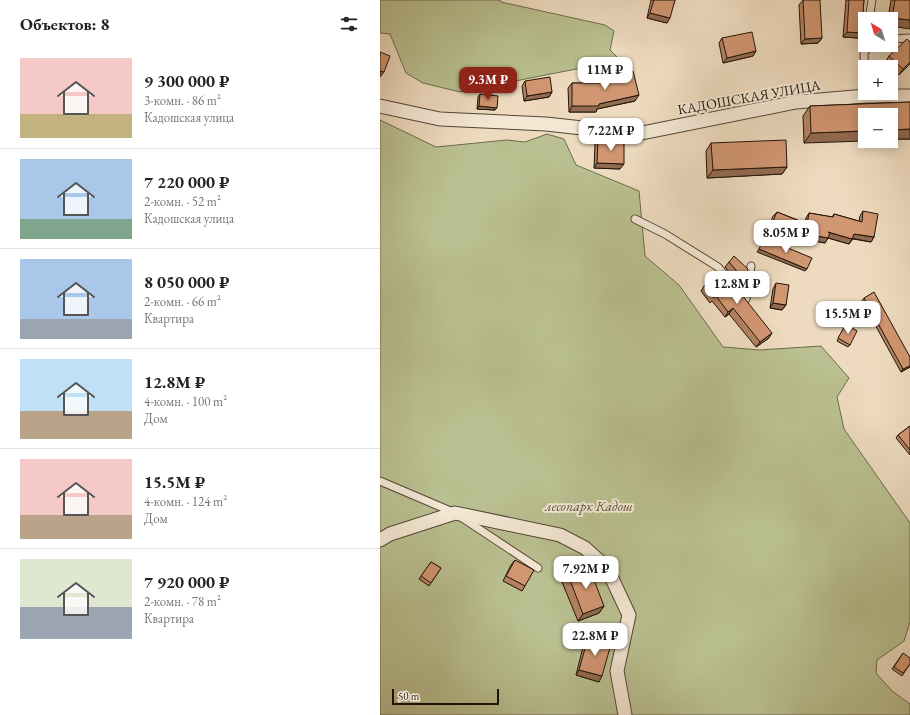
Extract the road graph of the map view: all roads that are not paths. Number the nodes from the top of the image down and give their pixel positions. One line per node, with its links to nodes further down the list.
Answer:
1 (872, 0): 2 (lane)
2 (870, 12)
3 (898, 38): 4 (lane)
4 (910, 38)
5 (864, 52): 6 (lane)
6 (864, 60)
7 (858, 92): 10 (street, КАДОШСКАЯ УЛИЦА)
8 (898, 95): 9 (street, КАДОШСКАЯ УЛИЦА)
9 (910, 96)
10 (380, 106)
11 (634, 219): 12 (lane)
12 (751, 266)
13 (380, 481): 14 (lane)
14 (454, 513): 15 (street); 16 (lane); 17 (street)
15 (380, 540)
16 (538, 568)
17 (625, 715)

